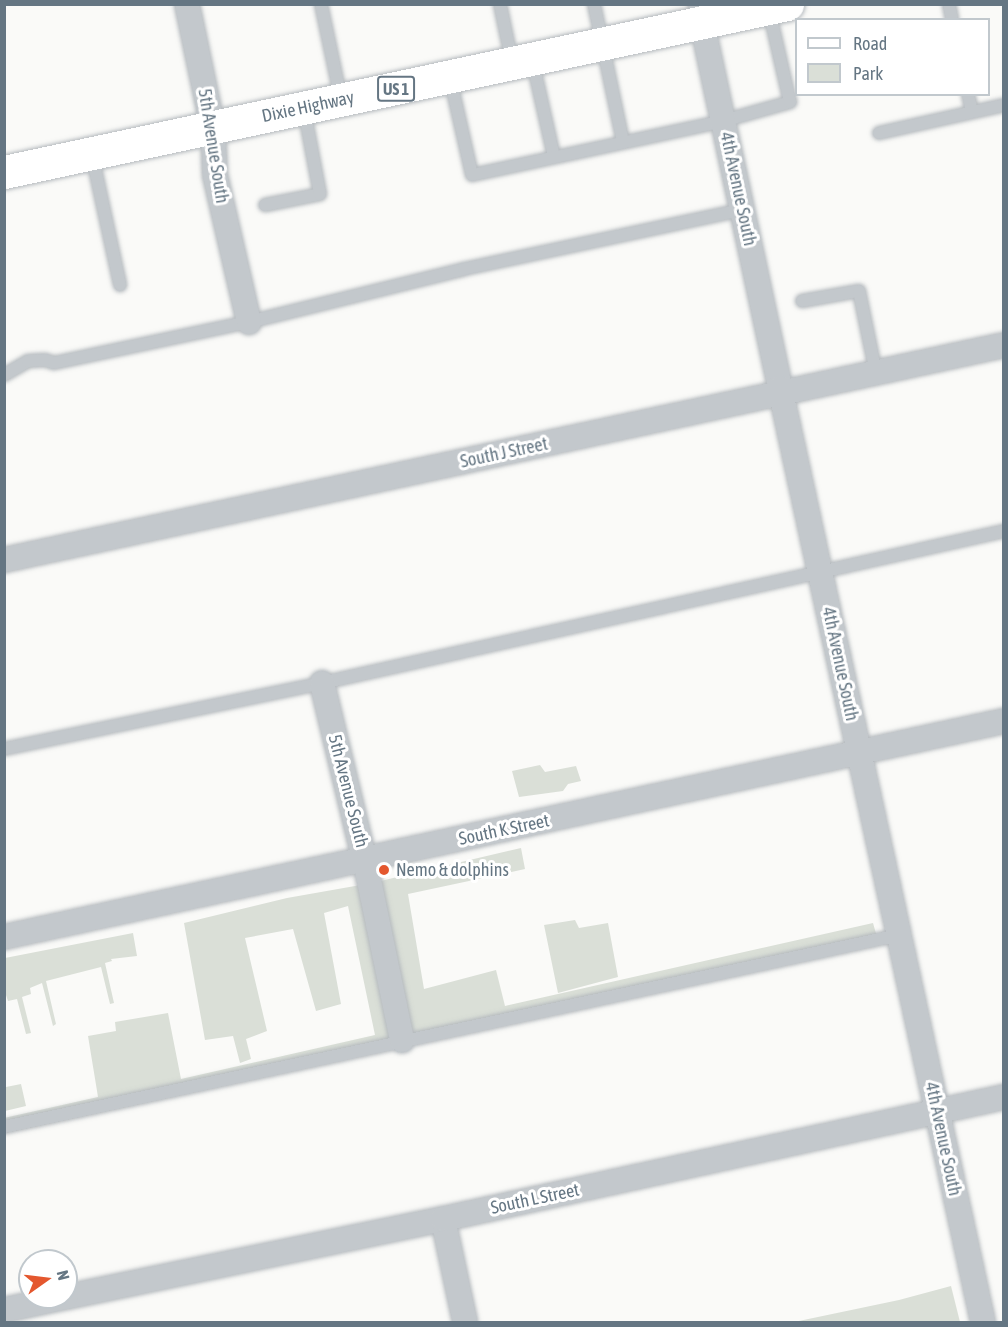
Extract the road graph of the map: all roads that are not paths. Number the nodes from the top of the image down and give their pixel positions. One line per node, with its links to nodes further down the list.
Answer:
1 (187, 4): 16 (street, 5th Avenue South)
2 (321, 4): 11 (lane)
3 (500, 4): 8 (lane)
4 (594, 4): 7 (lane)
5 (778, 7): 6 (main road, Dixie Highway / US 1); 15 (lane)
6 (702, 14): 7 (main road, Dixie Highway / US 1); 15 (street, 4th Avenue South)
7 (602, 44): 8 (main road, Dixie Highway / US 1); 18 (lane)
8 (522, 61): 9 (main road, Dixie Highway / US 1); 20 (lane)
9 (450, 77): 11 (main road, Dixie Highway / US 1); 20 (lane)
10 (968, 96): 14 (lane)
11 (341, 100): 13 (main road, Dixie Highway / US 1)
12 (1004, 105): 14 (lane)
13 (303, 108): 16 (main road, Dixie Highway / US 1); 22 (lane)
14 (972, 112): 17 (lane)
15 (723, 121): 18 (lane); 23 (street, 4th Avenue South)
16 (213, 128): 19 (main road, Dixie Highway / US 1); 26 (street, 5th Avenue South)
17 (879, 134)
18 (623, 142): 20 (lane)
19 (91, 154): 21 (main road, Dixie Highway / US 1); 24 (lane)
20 (554, 157)
21 (4, 172)
22 (265, 205)
23 (742, 210): 26 (lane); 30 (street, 4th Avenue South)
24 (120, 285)
25 (802, 301): 28 (lane)
26 (249, 322): 29 (lane)
27 (1004, 345): 28 (street, South J Street)
28 (876, 373): 30 (street, South J Street)
29 (4, 375)
30 (781, 393): 32 (street, South J Street); 33 (street, 4th Avenue South)
31 (1004, 531): 33 (lane)
32 (4, 560)
33 (819, 570): 34 (lane); 37 (street, 4th Avenue South)
34 (321, 683): 36 (lane); 38 (street, 5th Avenue South)
35 (1004, 721): 37 (street, South K Street)
36 (4, 749)
37 (859, 753): 38 (street, South K Street); 39 (street, 4th Avenue South)
38 (365, 860): 40 (street, South K Street); 41 (street, 5th Avenue South)
39 (899, 935): 41 (lane); 43 (street, 4th Avenue South)
40 (4, 937)
41 (402, 1040): 44 (lane)
42 (1004, 1097): 43 (street, South L Street)
43 (937, 1112): 45 (street, South L Street); 48 (street, 4th Avenue South)
44 (4, 1127)
45 (443, 1219): 46 (street, South L Street); 47 (street)
46 (78, 1295)
47 (465, 1323)
48 (983, 1323)

